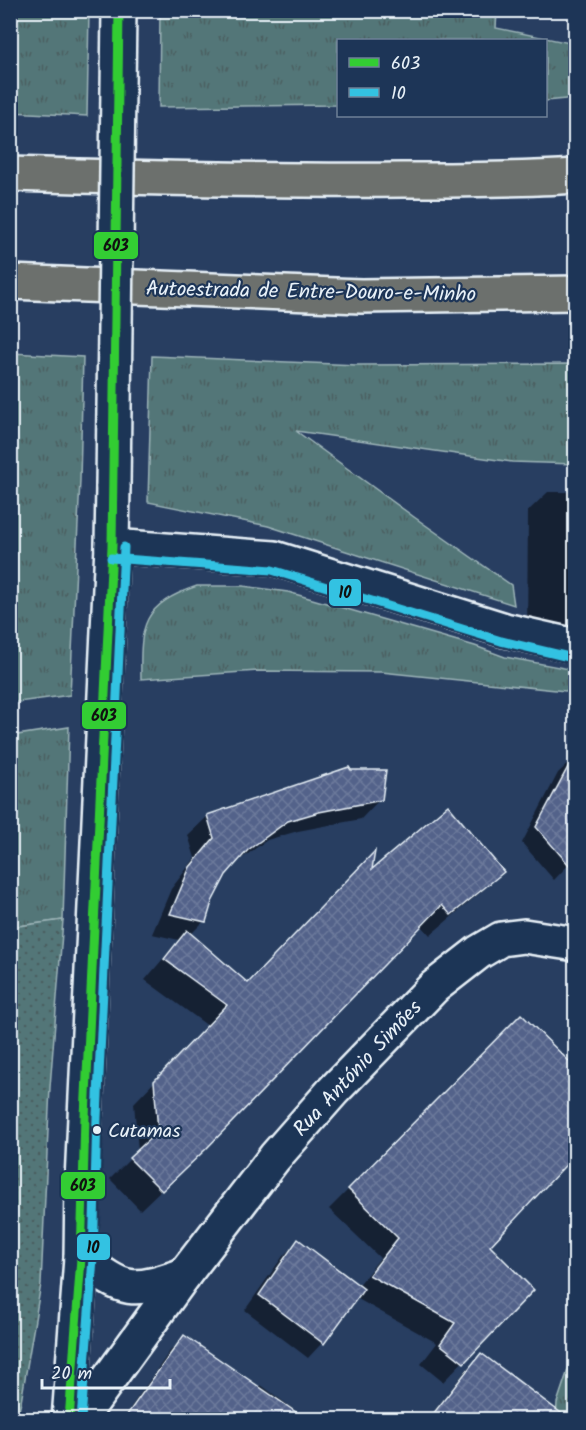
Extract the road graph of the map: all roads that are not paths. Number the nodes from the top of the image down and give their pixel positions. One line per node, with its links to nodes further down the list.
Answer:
1 (119, 10): 6 (street, bridge)
2 (10, 174): 3 (highway)
3 (576, 177)
4 (10, 282): 5 (highway, Autoestrada de Entre-Douro-e-Minho)
5 (576, 293)
6 (112, 546): 7 (street); 9 (street)
7 (576, 646)
8 (576, 944): 10 (street, Rua António Simões)
9 (81, 1258): 10 (street); 11 (street)
10 (184, 1275): 12 (street, Rua António Simões)
11 (69, 1419)
12 (80, 1419)

